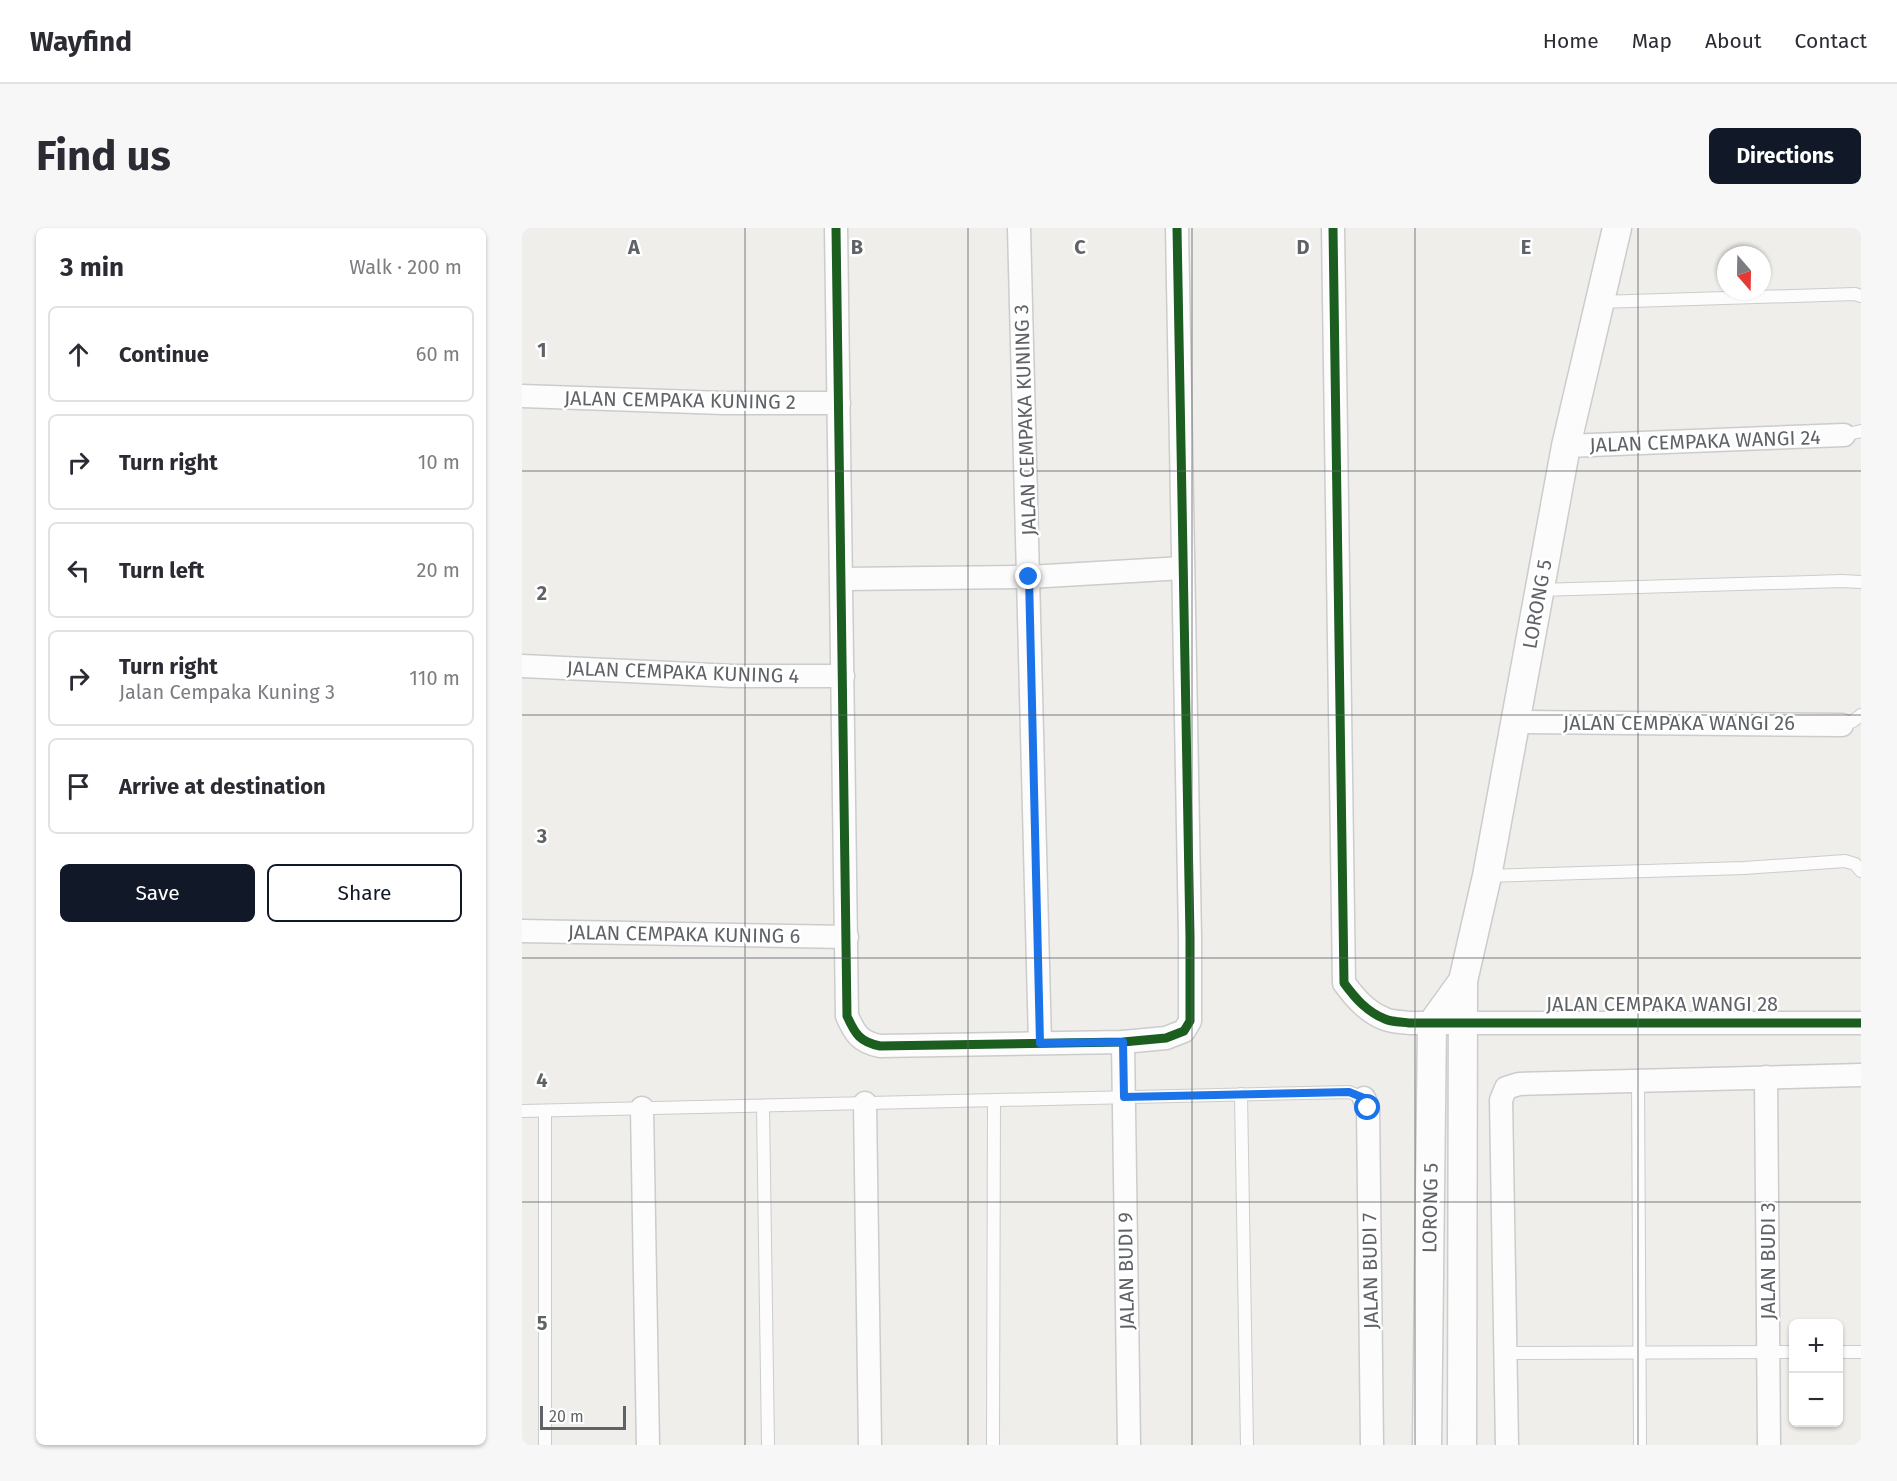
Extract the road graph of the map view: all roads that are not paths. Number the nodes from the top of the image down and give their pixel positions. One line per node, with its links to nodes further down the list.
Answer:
1 (836, 228): 9 (street)
2 (1020, 228): 13 (street, JALAN CEMPAKA KUNING 3)
3 (1177, 228): 12 (street)
4 (1333, 228): 28 (street, JALAN CEMPAKA WANGI 28)
5 (1617, 228): 7 (street, LORONG 5)
6 (1861, 296): 7 (lane)
7 (1599, 303): 11 (street, LORONG 5)
8 (522, 396): 9 (street, JALAN CEMPAKA KUNING 2)
9 (839, 404): 14 (street)
10 (1852, 433): 11 (street, JALAN CEMPAKA WANGI 24)
11 (1566, 446): 16 (street, LORONG 5)
12 (1183, 568): 13 (street); 29 (street)
13 (1029, 577): 14 (street); 30 (street, JALAN CEMPAKA KUNING 3)
14 (842, 579): 18 (street)
15 (1861, 582): 16 (lane)
16 (1539, 590): 20 (street, LORONG 5)
17 (522, 666): 18 (street, JALAN CEMPAKA KUNING 4)
18 (843, 676): 24 (street)
19 (1852, 720): 20 (street, JALAN CEMPAKA WANGI 26)
20 (1515, 722): 22 (street, LORONG 5)
21 (1861, 871): 22 (lane)
22 (1487, 876): 25 (street, LORONG 5)
23 (522, 931): 24 (street, JALAN CEMPAKA KUNING 6)
24 (847, 937): 30 (street)
25 (1463, 981): 26 (street, LORONG 5); 28 (street, LORONG 5)
26 (1463, 1022): 27 (street, JALAN CEMPAKA WANGI 28); 28 (street, JALAN CEMPAKA WANGI 28); 58 (street, LORONG 5)
27 (1861, 1023)
28 (1432, 1024): 57 (street, LORONG 5)
29 (1123, 1042): 30 (street); 35 (street, JALAN BUDI 9)
30 (1040, 1043)
31 (1861, 1075): 32 (street)
32 (1766, 1077): 33 (street); 43 (street, JALAN BUDI 3)
33 (1638, 1080): 47 (street); 48 (lane)
34 (1241, 1094): 35 (lane); 36 (lane); 55 (lane)
35 (1124, 1097): 37 (lane); 54 (street, JALAN BUDI 9)
36 (1364, 1098): 56 (street, JALAN BUDI 7)
37 (994, 1100): 38 (lane); 53 (lane)
38 (865, 1103): 39 (lane); 52 (street)
39 (763, 1106): 40 (lane); 51 (lane)
40 (642, 1108): 41 (lane); 50 (street)
41 (545, 1111): 42 (lane); 49 (lane)
42 (522, 1112)
43 (1768, 1352): 44 (lane); 48 (lane); 61 (street, JALAN BUDI 3)
44 (1789, 1352)
45 (1843, 1352): 46 (lane)
46 (1861, 1352)
47 (1506, 1353): 48 (lane); 59 (street)
48 (1640, 1353): 60 (lane)
49 (545, 1445)
50 (648, 1445)
51 (768, 1445)
52 (870, 1445)
53 (993, 1445)
54 (1129, 1445)
55 (1247, 1445)
56 (1372, 1445)
57 (1427, 1445)
58 (1462, 1445)
59 (1508, 1445)
60 (1640, 1445)
61 (1769, 1445)

